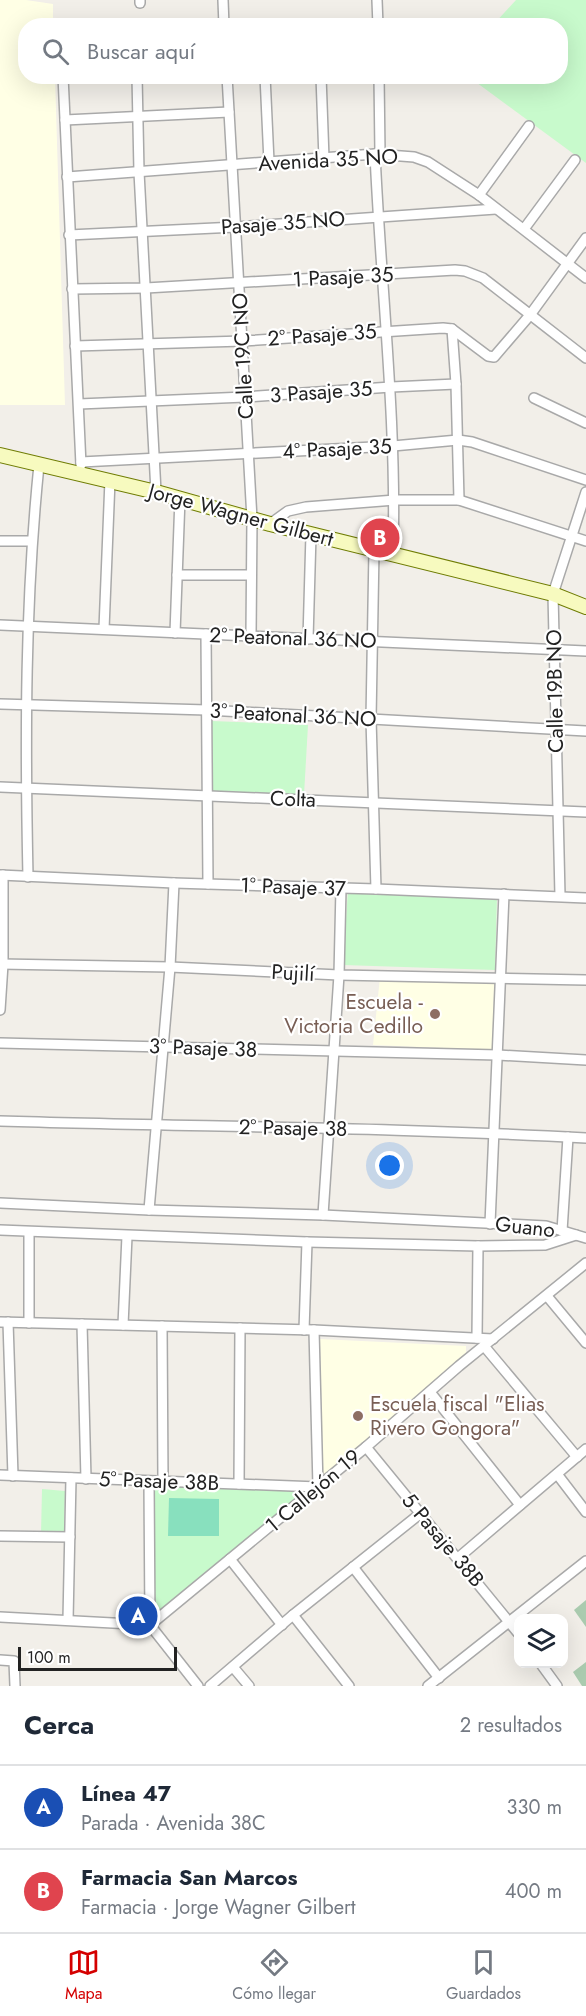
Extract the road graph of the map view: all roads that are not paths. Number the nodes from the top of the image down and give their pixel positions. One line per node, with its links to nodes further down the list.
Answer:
1 (222, 0): 3 (street)
2 (377, 0): 4 (street)
3 (223, 18)
4 (378, 18)
5 (63, 84): 13 (street)
6 (137, 84): 12 (street)
7 (228, 84): 11 (street, Calle 19C NO)
8 (265, 84): 18 (street)
9 (321, 84): 16 (street)
10 (379, 84): 15 (street)
11 (230, 112): 12 (street); 19 (street, Calle 19C NO)
12 (138, 115): 13 (street); 20 (street)
13 (65, 120): 21 (street)
14 (529, 126): 22 (street)
15 (377, 154): 16 (street, Avenida 35 NO); 22 (street, Avenida 35 NO); 24 (street)
16 (324, 159): 18 (street, Avenida 35 NO)
17 (575, 160): 26 (street)
18 (269, 162): 19 (street, Avenida 35 NO)
19 (232, 166): 20 (street, Avenida 35 NO); 25 (street, Calle 19C NO)
20 (140, 172): 21 (street, Avenida 35 NO); 27 (street)
21 (67, 177): 28 (street)
22 (479, 195): 23 (street, Avenida 35 NO)
23 (496, 209): 24 (street, Pasaje 35 NO); 26 (street, Avenida 35 NO)
24 (378, 217): 25 (street, Pasaje 35 NO); 31 (street)
25 (236, 227): 27 (street, Pasaje 35 NO); 33 (street, Calle 19C NO)
26 (524, 229): 30 (street, Avenida 35 NO)
27 (142, 230): 28 (street, Pasaje 35 NO); 34 (street)
28 (69, 235): 35 (street)
29 (586, 238): 30 (street)
30 (567, 263): 32 (street, Avenida 35 NO); 36 (street)
31 (382, 274): 33 (street, 1 Pasaje 35); 36 (street, 1 Pasaje 35); 38 (street)
32 (586, 278)
33 (239, 283): 34 (street, 1 Pasaje 35); 39 (street, Calle 19C NO)
34 (146, 288): 35 (street, 1 Pasaje 35); 40 (street)
35 (72, 289): 41 (street)
36 (530, 315): 37 (street); 42 (street, 1 Pasaje 35)
37 (452, 329): 38 (street, 2° Pasaje 35); 43 (street)
38 (386, 331): 39 (street, 2° Pasaje 35); 44 (street)
39 (243, 340): 40 (street, 2° Pasaje 35); 45 (street, Calle 19C NO)
40 (150, 345): 41 (street, 2° Pasaje 35); 47 (street)
41 (75, 346): 48 (street)
42 (586, 357)
43 (456, 384): 44 (street, 3 Pasaje 35); 50 (street)
44 (391, 387): 45 (street, 3 Pasaje 35); 51 (street)
45 (246, 397): 47 (street, 3 Pasaje 35); 52 (street, Calle 19C NO)
46 (534, 398): 49 (street)
47 (153, 401): 48 (street, 3 Pasaje 35); 54 (street)
48 (79, 404): 56 (street)
49 (586, 423)
50 (458, 440): 51 (street, 4° Pasaje 35); 58 (street, 4° Pasaje 35); 63 (street)
51 (393, 446): 52 (street, 4° Pasaje 35); 62 (street)
52 (249, 453): 54 (street, 4° Pasaje 35); 64 (street, Calle 19C NO)
53 (0, 455): 55 (street, Jorge Wagner Gilbert)
54 (155, 458): 56 (street, 4° Pasaje 35); 59 (street)
55 (39, 465): 56 (street, Jorge Wagner Gilbert); 69 (street)
56 (81, 468): 57 (street, Jorge Wagner Gilbert)
57 (110, 480): 59 (street, Jorge Wagner Gilbert); 79 (street)
58 (586, 480)
59 (156, 492): 61 (street, Jorge Wagner Gilbert)
60 (586, 492): 67 (street, Calle 19B NO)
61 (180, 498): 64 (street, Jorge Wagner Gilbert); 73 (street)
62 (395, 500): 63 (street); 65 (street); 72 (street)
63 (459, 500): 67 (street)
64 (252, 519): 65 (street, Jorge Wagner Gilbert); 74 (street, Calle 19C NO)
65 (270, 524): 66 (street, Jorge Wagner Gilbert)
66 (310, 534): 71 (street, Jorge Wagner Gilbert); 83 (street)
67 (572, 536): 70 (street); 75 (street, Calle 19B NO)
68 (0, 541): 69 (street)
69 (31, 541): 78 (street)
70 (586, 541)
71 (374, 549): 72 (street, Jorge Wagner Gilbert); 84 (street)
72 (393, 554): 75 (street, Jorge Wagner Gilbert)
73 (177, 575): 74 (street); 80 (street)
74 (251, 575): 82 (street, Calle 19C NO)
75 (554, 594): 76 (street, Jorge Wagner Gilbert); 85 (street, Calle 19B NO)
76 (586, 606)
77 (0, 625): 78 (street, 2° Peatonal 36 NO)
78 (28, 626): 79 (street, 2° Peatonal 36 NO); 88 (street)
79 (104, 629): 80 (street, 2° Peatonal 36 NO)
80 (175, 633): 81 (street, 2° Peatonal 36 NO)
81 (206, 634): 82 (street, 2° Peatonal 36 NO); 89 (street)
82 (251, 635): 83 (street, 2° Peatonal 36 NO)
83 (308, 639): 84 (street, 2° Peatonal 36 NO)
84 (372, 641): 85 (street, 2° Peatonal 36 NO); 90 (street)
85 (555, 650): 86 (street, 2° Peatonal 36 NO); 91 (street, Calle 19B NO)
86 (586, 651)
87 (0, 704): 88 (street, 3° Peatonal 36 NO)
88 (26, 705): 89 (street, 3° Peatonal 36 NO); 94 (street)
89 (207, 710): 90 (street, 3° Peatonal 36 NO); 95 (street)
90 (371, 719): 91 (street, 3° Peatonal 36 NO); 96 (street)
91 (555, 730): 92 (street, 3° Peatonal 36 NO); 97 (street, Calle 19B NO)
92 (586, 731)
93 (0, 787): 94 (street, Colta)
94 (26, 789): 95 (street, Colta); 100 (street)
95 (208, 796): 96 (street, Colta); 102 (street)
96 (373, 802): 97 (street, Colta); 104 (street)
97 (558, 810): 98 (street, Colta); 106 (street, Calle 19B NO)
98 (586, 812)
99 (2, 875): 100 (street, 1° Pasaje 37); 108 (street)
100 (28, 877): 101 (street, 1° Pasaje 37)
101 (174, 883): 102 (street, 1° Pasaje 37); 109 (street)
102 (208, 884): 103 (street, 1° Pasaje 37)
103 (341, 888): 104 (street, 1° Pasaje 37); 110 (street)
104 (376, 889): 105 (street, 1° Pasaje 37)
105 (504, 894): 106 (street, 1° Pasaje 37); 111 (street)
106 (560, 896): 107 (street, 1° Pasaje 37)
107 (586, 898)
108 (2, 964): 109 (street, Pujilí); 113 (street)
109 (170, 968): 110 (street, Pujilí); 115 (street)
110 (339, 975): 111 (street, Pujilí); 116 (street)
111 (501, 977): 112 (street, Pujilí); 117 (street)
112 (586, 980)
113 (0, 1010)
114 (0, 1043): 115 (street, 3° Pasaje 38)
115 (163, 1046): 116 (street, 3° Pasaje 38); 120 (street)
116 (333, 1052): 117 (street, 3° Pasaje 38); 121 (street)
117 (498, 1055): 118 (street, 3° Pasaje 38); 122 (street)
118 (586, 1060)
119 (0, 1120): 120 (street, 2° Pasaje 38)
120 (158, 1126): 121 (street, 2° Pasaje 38); 126 (street)
121 (328, 1128): 122 (street, 2° Pasaje 38); 127 (street)
122 (495, 1133): 123 (street, 2° Pasaje 38); 128 (street)
123 (568, 1137): 124 (street, 2° Pasaje 38); 130 (street)
124 (586, 1138)
125 (0, 1203): 126 (street, Guano)
126 (149, 1210): 127 (street, Guano)
127 (323, 1215): 128 (street, Guano)
128 (490, 1224): 130 (street, Guano)
129 (0, 1230): 131 (street, Guano)
130 (562, 1231): 133 (street, Guano)
131 (29, 1232): 132 (street, Guano); 139 (street)
132 (127, 1236): 134 (street, Guano); 141 (street)
133 (582, 1236): 135 (street, Guano)
134 (307, 1242): 135 (street, Guano); 144 (street)
135 (477, 1246): 145 (street)
136 (586, 1263): 137 (street, 1 Callejón 19)
137 (547, 1296): 146 (street, 1 Callejón 19); 147 (street)
138 (4, 1322): 139 (street); 155 (street)
139 (29, 1323): 140 (street)
140 (82, 1324): 141 (street); 157 (street)
141 (123, 1325): 142 (street)
142 (162, 1326): 143 (street); 159 (street)
143 (240, 1328): 144 (street); 160 (street)
144 (309, 1330): 145 (street); 161 (street)
145 (477, 1338): 146 (street)
146 (493, 1339): 148 (street, 1 Callejón 19)
147 (586, 1343)
148 (484, 1346): 149 (street, 1 Callejón 19); 152 (street)
149 (430, 1392): 150 (street, 1 Callejón 19); 162 (street)
150 (366, 1447): 161 (street, 1 Callejón 19); 164 (street, 5 Pasaje 38B)
151 (586, 1449): 152 (street)
152 (577, 1457): 153 (street)
153 (557, 1474): 162 (street); 163 (street)
154 (0, 1475): 155 (street, 5° Pasaje 38B)
155 (13, 1476): 156 (street, 5° Pasaje 38B)
156 (71, 1478): 157 (street, 5° Pasaje 38B); 166 (street)
157 (86, 1479): 158 (street, 5° Pasaje 38B)
158 (149, 1481): 159 (street, 5° Pasaje 38B); 175 (street)
159 (163, 1481): 160 (street, 5° Pasaje 38B)
160 (239, 1484): 161 (street, 5° Pasaje 38B)
161 (318, 1487): 168 (street, 1 Callejón 19)
162 (520, 1505): 167 (street)
163 (586, 1512)
164 (421, 1513): 167 (street, 5 Pasaje 38B); 170 (street)
165 (0, 1536): 166 (street)
166 (70, 1537): 173 (street)
167 (458, 1558): 174 (street, 5 Pasaje 38B)
168 (230, 1559): 175 (street, 1 Callejón 19); 176 (street)
169 (586, 1561): 174 (street)
170 (353, 1567): 171 (street); 181 (street)
171 (293, 1615): 176 (street); 186 (street)
172 (0, 1617): 173 (street)
173 (68, 1620): 175 (street)
174 (510, 1621): 177 (street, 5 Pasaje 38B); 181 (street)
175 (150, 1625): 183 (street)
176 (282, 1625): 179 (street)
177 (514, 1626)
178 (0, 1659): 182 (street)
179 (233, 1667): 184 (street); 185 (street)
180 (544, 1668): 188 (street)
181 (439, 1678): 187 (street)
182 (15, 1686)
183 (198, 1686)
184 (210, 1686)
185 (249, 1686)
186 (349, 1686)
187 (428, 1686)
188 (557, 1686)

